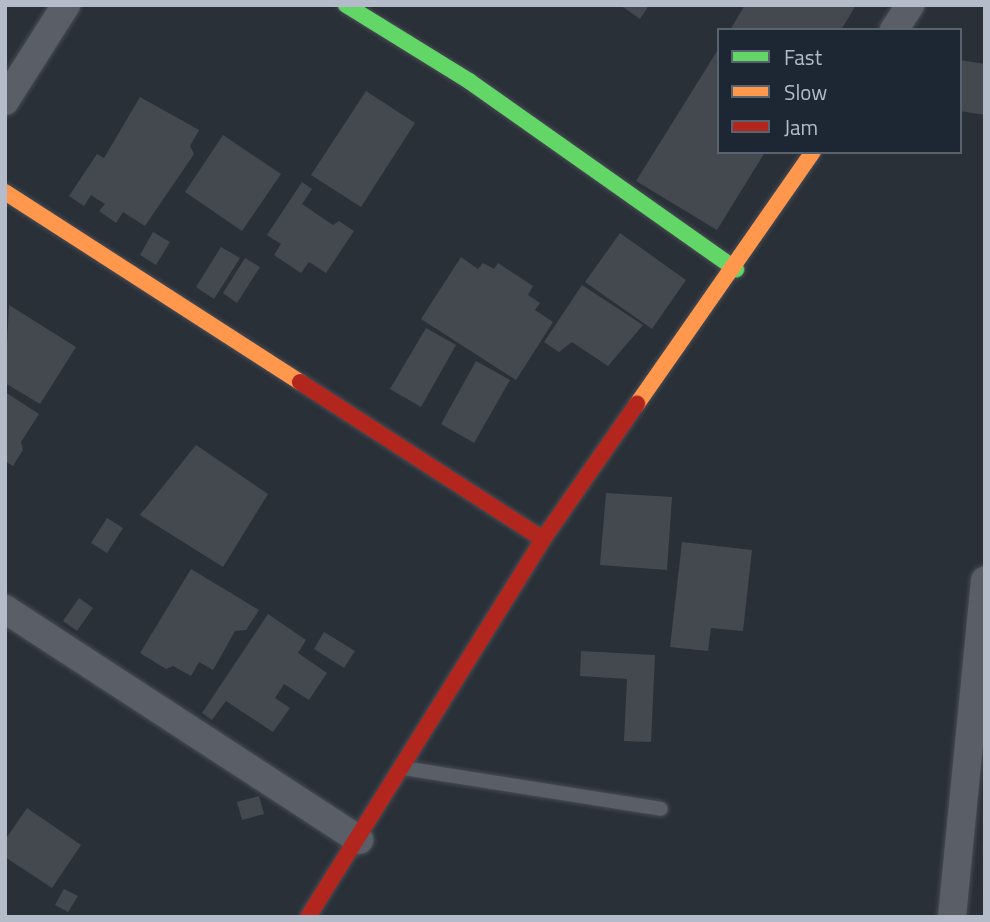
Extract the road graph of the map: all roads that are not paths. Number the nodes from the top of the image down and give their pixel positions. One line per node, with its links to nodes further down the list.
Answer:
1 (66, 5): 5 (street)
2 (346, 5): 8 (street)
3 (911, 5): 4 (street)
4 (895, 28)
5 (5, 101)
6 (812, 154): 8 (street)
7 (5, 191): 9 (street)
8 (736, 269): 9 (street)
9 (544, 539): 12 (street)
10 (985, 581): 16 (street)
11 (5, 609): 14 (street)
12 (403, 768): 13 (lane); 14 (street)
13 (661, 809)
14 (359, 840): 15 (street)
15 (308, 917)
16 (952, 917)

